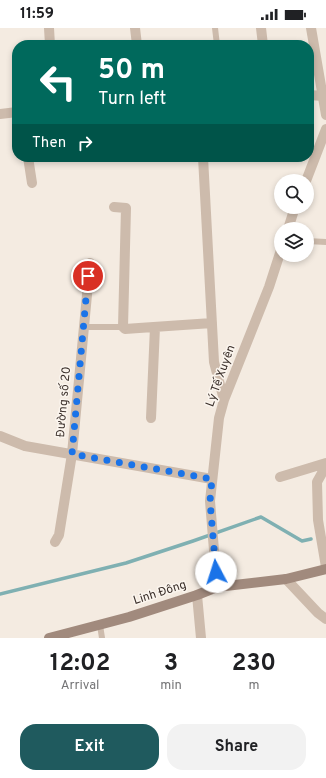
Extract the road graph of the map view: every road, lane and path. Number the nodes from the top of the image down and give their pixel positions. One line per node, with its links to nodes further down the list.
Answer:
1 (49, 28): 6 (street)
2 (135, 28): 7 (street)
3 (214, 28): 8 (lane)
4 (261, 28): 9 (street)
5 (311, 28): 10 (street)
6 (50, 40)
7 (136, 40)
8 (216, 40)
9 (263, 40)
10 (313, 40)
11 (314, 45): 13 (street)
12 (314, 95): 13 (street)
13 (323, 96): 16 (street)
14 (12, 113): 15 (street)
15 (0, 114)
16 (326, 115)
17 (326, 129): 18 (street)
18 (314, 160)
19 (29, 162): 23 (street)
20 (203, 162): 29 (street)
21 (313, 162): 22 (street)
22 (309, 174)
23 (32, 183)
24 (114, 207): 31 (street)
25 (314, 241): 26 (lane)
26 (326, 242)
27 (277, 262): 33 (street, Lý Tế Xuyên)
28 (90, 263): 30 (street, Đường số 20)
29 (212, 323): 32 (street); 33 (street)
30 (84, 327): 31 (lane); 36 (street, Đường số 20)
31 (123, 327): 32 (street)
32 (155, 327): 34 (street)
33 (224, 400): 40 (street, Lý Tế Xuyên)
34 (151, 418)
35 (0, 436): 36 (street)
36 (72, 454): 40 (street); 41 (street, Đường số 20)
37 (326, 463): 39 (street)
38 (326, 466): 42 (street)
39 (280, 477)
40 (212, 479): 44 (street, Lý Tế Xuyên)
41 (55, 542)
42 (326, 568): 43 (street, Linh Đông)
43 (286, 579): 44 (street, Linh Đông); 46 (street)
44 (217, 587): 45 (street, Linh Đông)
45 (197, 595): 47 (street, Linh Đông); 50 (street)
46 (326, 619)
47 (100, 625): 48 (street, Linh Đông); 49 (lane)
48 (49, 638)
49 (102, 638)
50 (201, 638)

